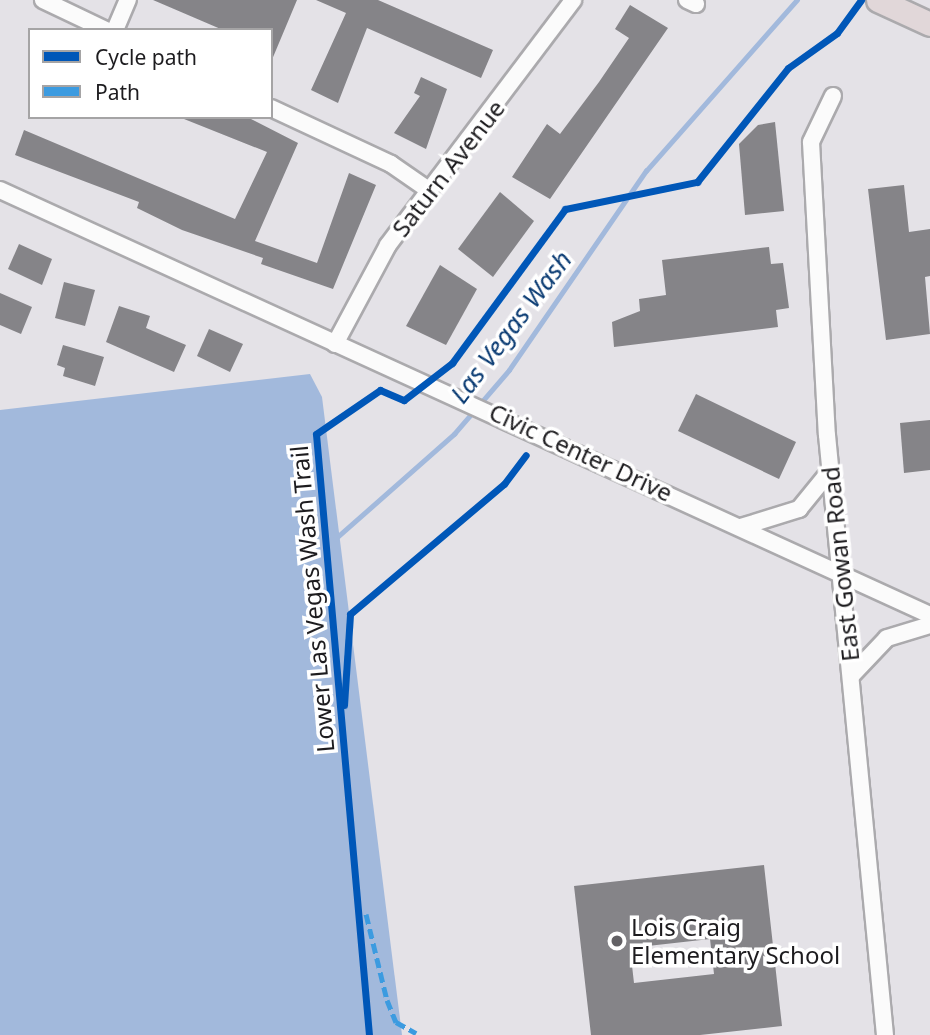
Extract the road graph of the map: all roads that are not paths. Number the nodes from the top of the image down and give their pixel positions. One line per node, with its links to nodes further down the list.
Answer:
1 (43, 0): 6 (street)
2 (128, 0): 7 (street)
3 (573, 0): 11 (street, Saturn Avenue)
4 (878, 0): 5 (highway)
5 (930, 24)
6 (102, 28)
7 (116, 28)
8 (832, 96): 13 (street, East Gowan Road)
9 (273, 109): 11 (street)
10 (0, 190): 12 (street, Civic Center Drive)
11 (430, 191): 12 (street, Saturn Avenue)
12 (335, 344): 14 (street, Civic Center Drive)
13 (830, 471): 14 (street); 15 (street, East Gowan Road)
14 (741, 527): 15 (street, Civic Center Drive)
15 (840, 573): 16 (street, Civic Center Drive); 18 (street, East Gowan Road)
16 (930, 615)
17 (930, 625): 18 (street)
18 (851, 676): 19 (street, East Gowan Road)
19 (885, 1035)

